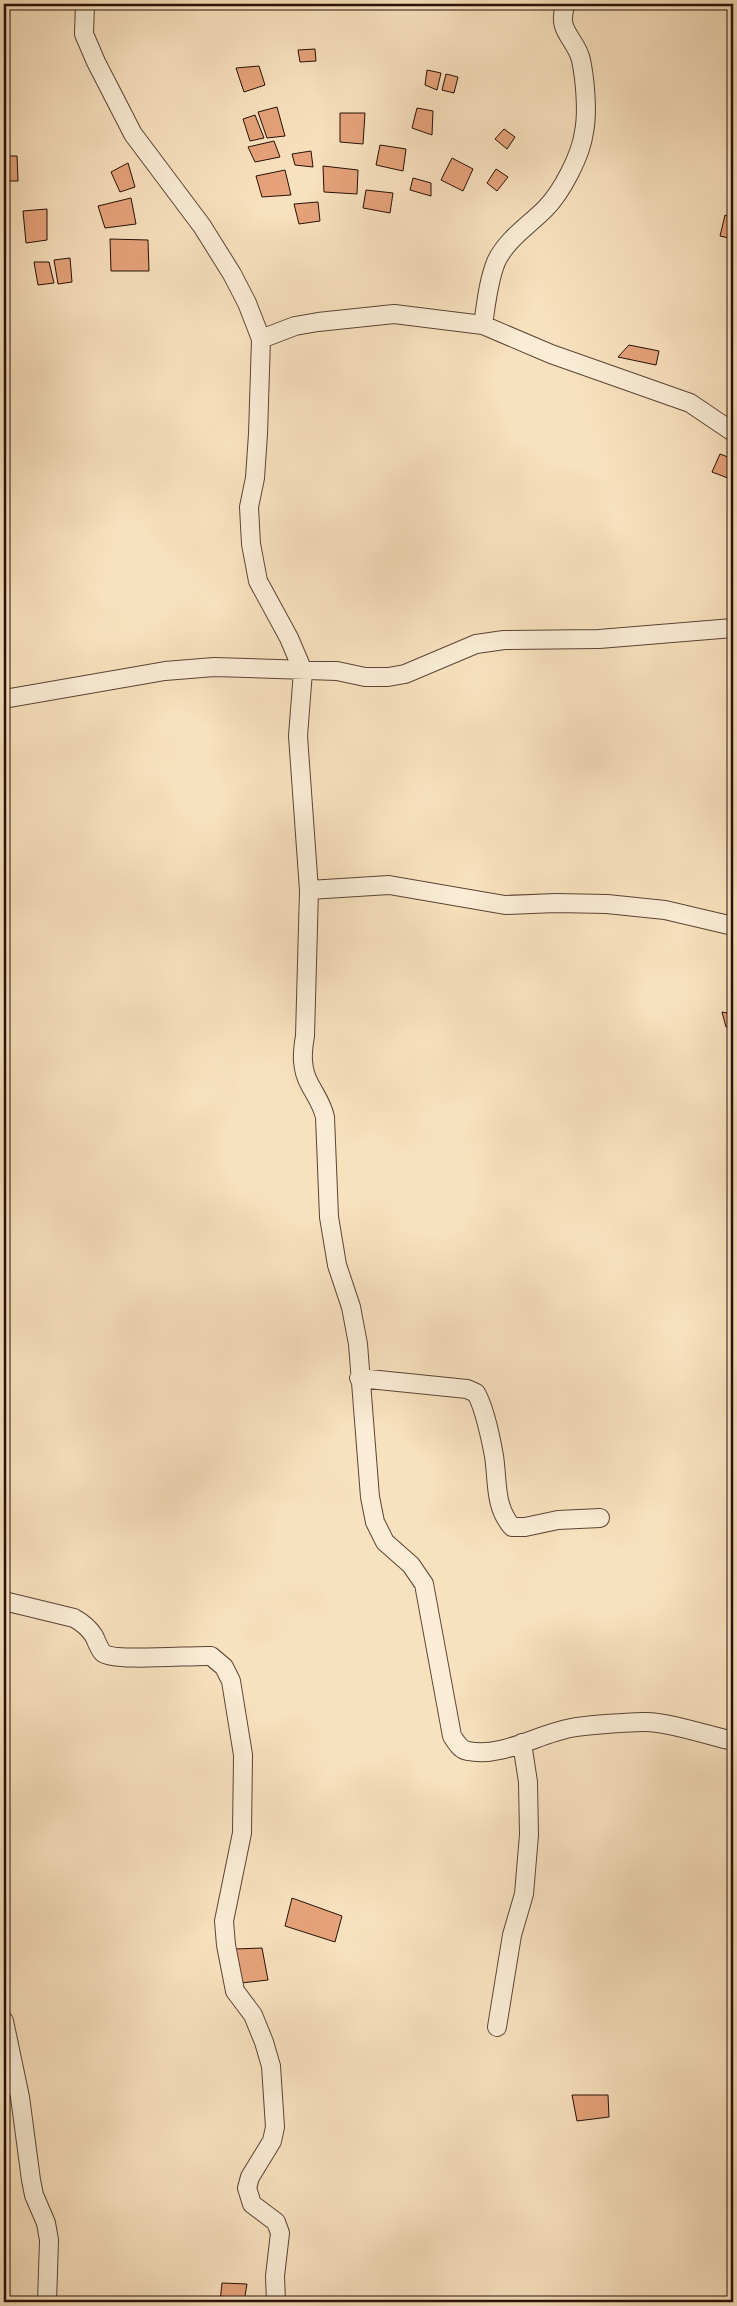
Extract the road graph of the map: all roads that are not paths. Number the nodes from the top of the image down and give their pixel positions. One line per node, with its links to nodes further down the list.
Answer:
1 (85, 4): 4 (street)
2 (566, 4): 3 (street)
3 (483, 326): 4 (street); 5 (street)
4 (261, 339): 7 (street)
5 (733, 432)
6 (733, 628): 7 (street)
7 (303, 671): 8 (street); 9 (street)
8 (4, 699)
9 (309, 890): 10 (street); 11 (street)
10 (733, 926)
11 (359, 1378): 12 (street); 15 (street)
12 (600, 1518)
13 (4, 1601): 19 (street)
14 (733, 1741): 15 (street)
15 (522, 1743): 17 (street)
16 (4, 2021): 18 (street)
17 (497, 2027)
18 (47, 2302)
19 (276, 2302)

